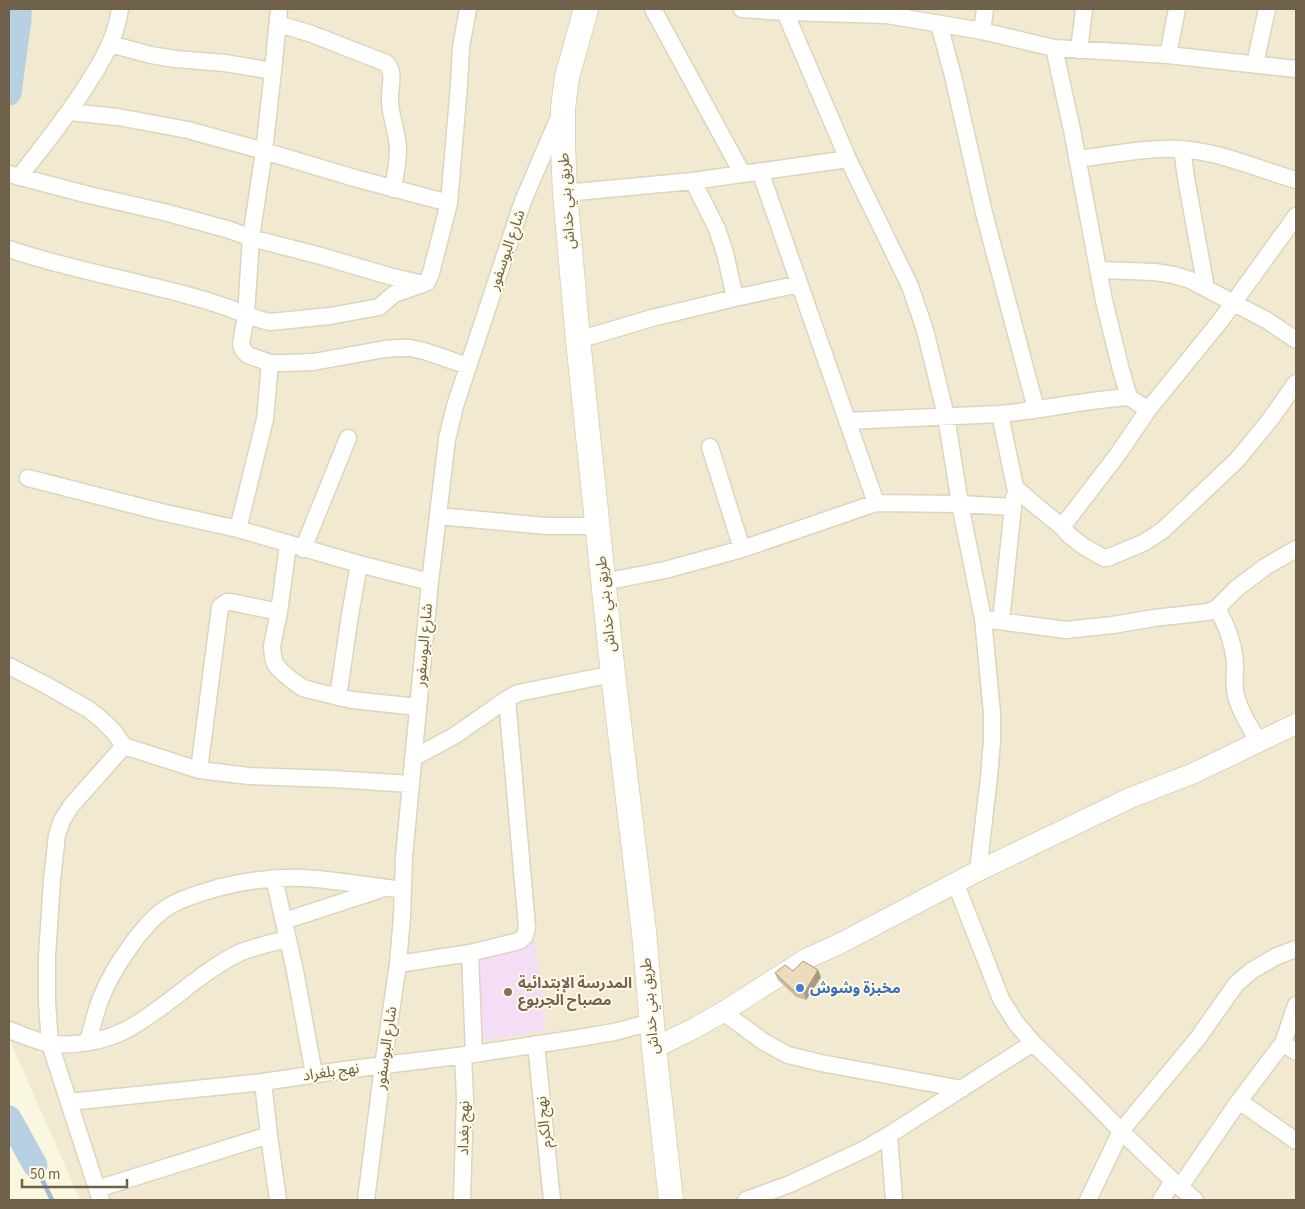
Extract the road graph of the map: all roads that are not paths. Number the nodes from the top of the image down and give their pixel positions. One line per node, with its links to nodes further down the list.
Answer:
1 (120, 9): 15 (street)
2 (468, 9): 35 (street)
3 (582, 9): 22 (main road, طريق بني خداش)
4 (652, 9): 29 (street)
5 (742, 9): 10 (street)
6 (985, 9): 14 (street)
7 (1084, 9): 17 (street)
8 (1176, 9): 18 (street)
9 (1267, 9): 19 (street)
10 (786, 10): 11 (street); 26 (street)
11 (887, 12): 13 (street)
12 (279, 16): 21 (street); 33 (street)
13 (940, 24): 14 (street); 52 (street)
14 (982, 31): 16 (street)
15 (110, 44): 21 (street); 23 (street)
16 (1054, 48): 17 (street); 27 (street)
17 (1079, 50): 18 (street)
18 (1168, 55): 19 (street)
19 (1255, 64): 20 (street)
20 (1296, 69)
21 (273, 72): 25 (street)
22 (563, 108): 34 (main road, طريق بني خداش); 49 (street, شارع البوسفور)
23 (70, 112): 25 (street); 30 (street)
24 (1182, 149): 27 (street); 31 (street); 42 (street)
25 (264, 151): 33 (street); 37 (street)
26 (848, 159): 28 (street); 55 (street)
27 (1077, 159): 39 (street)
28 (760, 171): 29 (street); 41 (street)
29 (742, 173): 32 (street)
30 (14, 175): 37 (street)
31 (1296, 180)
32 (693, 181): 34 (street); 43 (street)
33 (393, 189): 35 (street)
34 (565, 193): 46 (main road, طريق بني خداش)
35 (449, 203): 40 (street)
36 (1296, 216): 44 (street)
37 (250, 238): 40 (street); 45 (street)
38 (9, 250): 45 (street)
39 (1099, 270): 42 (street); 51 (street)
40 (423, 284): 45 (street)
41 (799, 284): 43 (street); 56 (street)
42 (1206, 288): 44 (street)
43 (735, 298): 46 (street)
44 (1234, 303): 47 (street); 53 (street)
45 (246, 315): 48 (street)
46 (578, 340): 65 (main road, طريق بني خداش)
47 (1296, 340)
48 (270, 363): 49 (street); 67 (street)
49 (468, 366): 64 (street, شارع البوسفور)
50 (1296, 383): 66 (street)
51 (1129, 396): 52 (street); 53 (street)
52 (1036, 409): 54 (street)
53 (1148, 410): 66 (street)
54 (1000, 414): 55 (street); 60 (street)
55 (946, 416): 56 (street); 62 (street)
56 (846, 421): 61 (street)
57 (348, 438): 68 (street)
58 (710, 447): 69 (street)
59 (28, 478): 67 (street)
60 (1015, 487): 63 (street); 66 (street)
61 (876, 503): 62 (street); 69 (street)
62 (960, 504): 63 (street); 76 (street)
63 (1013, 507): 77 (street)
64 (438, 516): 65 (street); 72 (street, شارع البوسفور)
65 (598, 526): 73 (main road, طريق بني خداش)
66 (1062, 527)
67 (238, 529): 68 (street)
68 (296, 547): 71 (street); 75 (street)
69 (742, 549): 73 (street)
70 (1296, 549): 74 (street)
71 (359, 564): 72 (street); 80 (street)
72 (430, 582): 82 (street, شارع البوسفور)
73 (604, 582): 79 (main road, طريق بني خداش)
74 (1217, 608): 77 (street); 84 (street)
75 (279, 612): 80 (street); 87 (street)
76 (982, 619): 77 (street); 89 (street)
77 (1000, 621)
78 (9, 666): 85 (street)
79 (613, 674): 81 (street); 101 (main road, طريق بني خداش)
80 (338, 697): 82 (street)
81 (507, 699): 86 (street); 97 (street)
82 (418, 707): 86 (street, شارع البوسفور)
83 (1296, 724): 84 (street)
84 (1258, 741): 89 (street)
85 (124, 746): 87 (street); 105 (street)
86 (413, 758): 88 (street, شارع البوسفور)
87 (199, 770): 88 (street)
88 (410, 784): 93 (street, شارع البوسفور)
89 (978, 871): 91 (street)
90 (274, 878): 92 (street); 94 (street); 103 (street)
91 (955, 882): 100 (street); 104 (street)
92 (385, 888): 93 (street); 94 (street)
93 (403, 890): 98 (street, شارع البوسفور)
94 (284, 920): 95 (street)
95 (288, 939): 103 (street); 111 (street)
96 (1296, 949): 116 (street)
97 (470, 953): 98 (street); 109 (street, نهج بغداد)
98 (398, 964): 110 (street, شارع البوسفور)
99 (1296, 1005): 108 (street)
100 (723, 1012): 107 (street); 113 (street)
101 (652, 1022): 106 (street, نهج بلغراد); 107 (main road, طريق بني خداش)
102 (9, 1030): 105 (street)
103 (88, 1042): 105 (street)
104 (1033, 1043): 113 (street); 116 (street)
105 (50, 1044): 115 (street)
106 (536, 1044): 109 (street, نهج بلغراد); 126 (street, نهج الكرم)
107 (654, 1048): 127 (main road, طريق بني خداش)
108 (1290, 1048): 114 (street)
109 (469, 1055): 110 (street, نهج بلغراد); 125 (street, نهج بغداد)
110 (383, 1066): 111 (street, نهج بلغراد); 124 (street, شارع البوسفور)
111 (314, 1074): 112 (street, نهج بلغراد)
112 (263, 1082): 115 (street, نهج بلغراد); 117 (street)
113 (962, 1089): 118 (street)
114 (1238, 1101): 119 (street); 120 (street)
115 (69, 1102): 122 (street)
116 (1121, 1131): 120 (street); 130 (street)
117 (269, 1135): 122 (street); 123 (street)
118 (889, 1135): 121 (street); 129 (street)
119 (1296, 1141)
120 (1176, 1184): 131 (street); 132 (street)
121 (791, 1192): 128 (street)
122 (99, 1194)
123 (278, 1200)
124 (366, 1200)
125 (462, 1200)
126 (552, 1200)
127 (671, 1200)
128 (746, 1200)
129 (894, 1200)
130 (1088, 1200)
131 (1161, 1200)
132 (1195, 1200)

